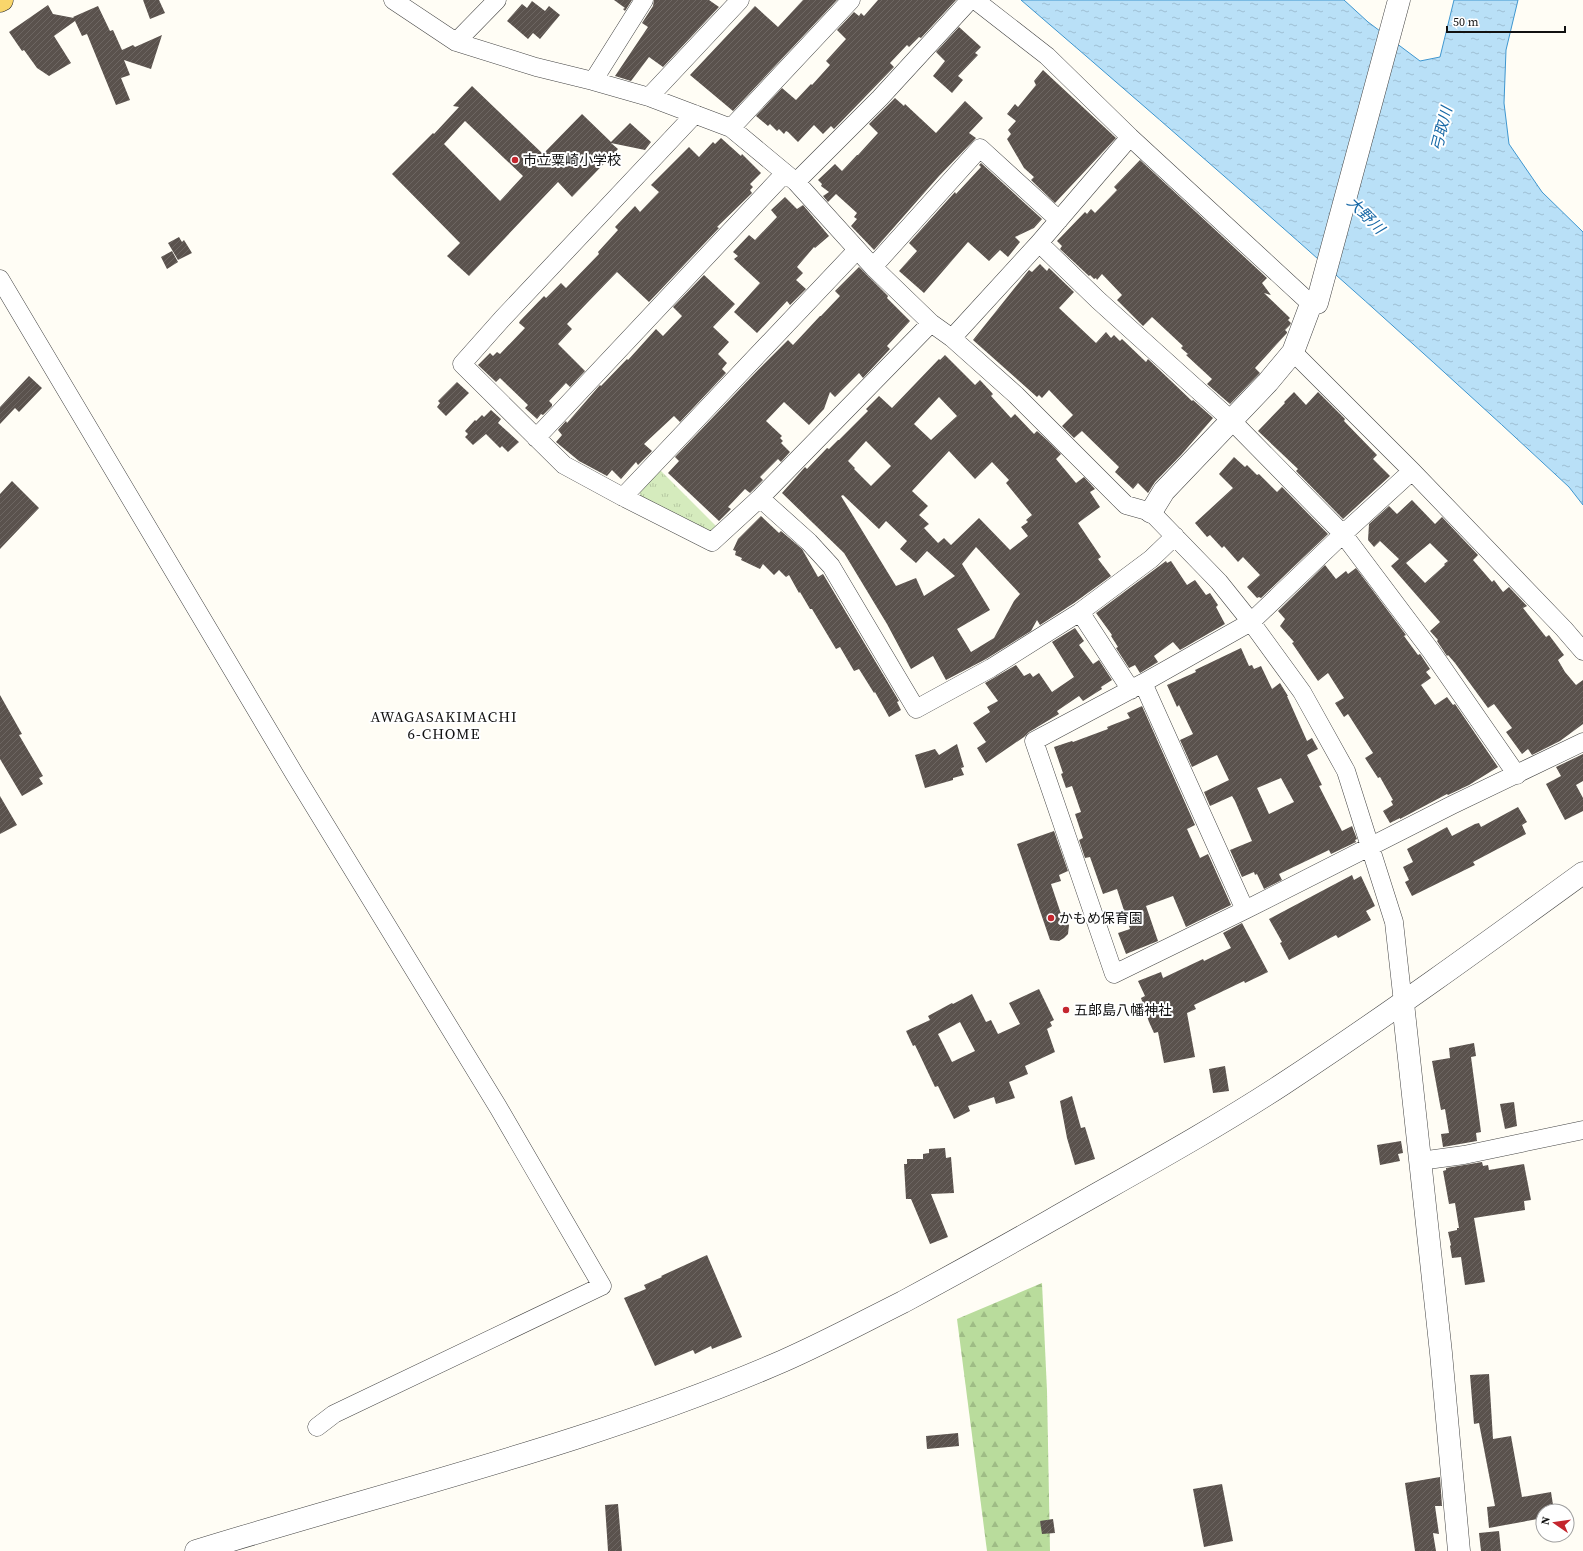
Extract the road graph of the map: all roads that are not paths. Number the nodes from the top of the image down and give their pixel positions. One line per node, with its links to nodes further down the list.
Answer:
1 (393, 0): 9 (street)
2 (497, 0): 9 (street)
3 (644, 0): 10 (street)
4 (740, 0): 11 (street)
5 (851, 0): 13 (street)
6 (970, 0): 15 (street)
7 (975, 0): 14 (street)
8 (1399, 0): 21 (street)
9 (456, 42): 10 (street)
10 (593, 81): 11 (street)
11 (649, 97): 12 (street)
12 (695, 114): 13 (street); 26 (street)
13 (731, 128): 15 (street)
14 (1130, 137): 16 (street); 21 (street)
15 (790, 178): 18 (street); 26 (street)
16 (1059, 220): 17 (street); 19 (street)
17 (1039, 243): 23 (street); 25 (street)
18 (858, 250): 19 (street); 28 (street)
19 (873, 267): 22 (street)
20 (0, 280): 45 (street)
21 (1314, 304): 24 (street)
22 (931, 323): 23 (street); 29 (street)
23 (952, 338): 30 (street)
24 (1293, 352): 25 (street); 27 (street)
25 (1230, 420): 30 (street); 31 (street)
26 (536, 438): 28 (street)
27 (1412, 471): 31 (street); 35 (street)
28 (623, 497): 29 (street)
29 (760, 498): 33 (street)
30 (1151, 512): 32 (street)
31 (1343, 534): 34 (street); 38 (street)
32 (1175, 536): 33 (street); 34 (street)
33 (1080, 612): 36 (street)
34 (1252, 622): 36 (street); 39 (street)
35 (1583, 651)
36 (1137, 687): 41 (street); 41 (street)
37 (1583, 742): 38 (street)
38 (1517, 774): 39 (street)
39 (1370, 846): 41 (street); 42 (street)
40 (1583, 873): 42 (street)
41 (1245, 910)
42 (1403, 1003): 44 (street); 46 (street)
43 (1583, 1130): 44 (street)
44 (1420, 1160): 47 (street)
45 (317, 1427)
46 (196, 1551)
47 (1459, 1551)

